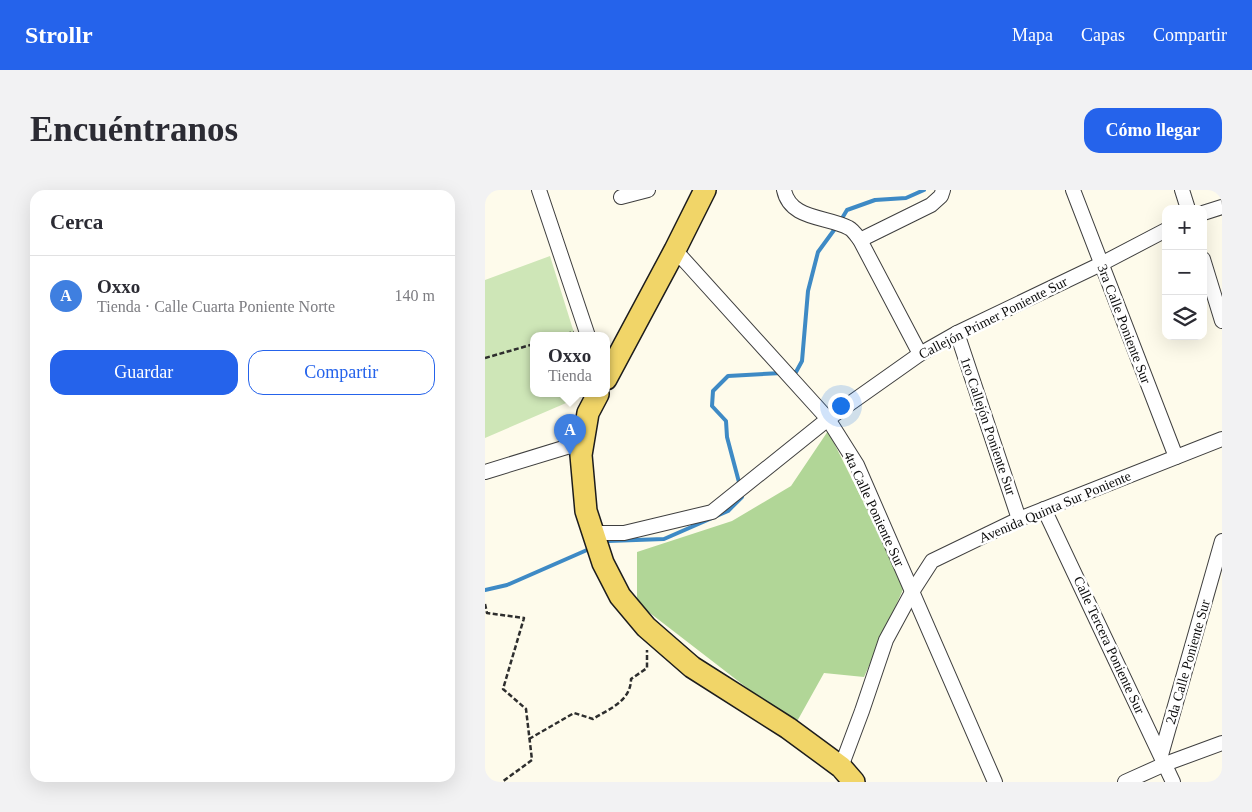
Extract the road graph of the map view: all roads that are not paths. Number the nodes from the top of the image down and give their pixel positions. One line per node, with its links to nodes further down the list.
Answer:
1 (539, 190): 18 (street)
2 (647, 190): 8 (street)
3 (705, 190): 14 (main road)
4 (784, 190): 13 (street)
5 (943, 190): 13 (street)
6 (1073, 190): 15 (street, 3ra Calle Poniente Sur)
7 (1182, 190): 9 (street)
8 (621, 197)
9 (1187, 205)
10 (1222, 207): 11 (street)
11 (1207, 212)
12 (1162, 232): 15 (street, Callejón Primer Poniente Sur)
13 (860, 240): 20 (street)
14 (675, 250): 21 (main road); 23 (street, 4ta Calle Poniente Sur)
15 (1101, 264): 19 (street, Callejón Primer Poniente Sur); 26 (street, 3ra Calle Poniente Sur)
16 (1207, 272): 17 (street)
17 (1222, 321)
18 (587, 332)
19 (957, 334): 20 (street, Callejón Primer Poniente Sur); 29 (street, 1ro Callejón Poniente Sur)
20 (920, 354): 23 (street, Callejón Primer Poniente Sur)
21 (610, 372)
22 (596, 397): 25 (main road)
23 (829, 419): 30 (street, Callejón Primer Poniente Sur); 32 (street, 4ta Calle Poniente Sur)
24 (1222, 439): 26 (street, Avenida Quinta Sur Poniente)
25 (583, 442): 27 (street); 30 (main road)
26 (1177, 457): 28 (street, Avenida Quinta Sur Poniente)
27 (485, 472)
28 (1044, 508): 29 (street, Avenida Quinta Sur Poniente); 34 (street, Calle Tercera Poniente Sur)
29 (1019, 519): 32 (street, Avenida Quinta Sur Poniente)
30 (593, 533): 35 (main road)
31 (1222, 541): 34 (street, 2da Calle Poniente Sur)
32 (912, 592): 35 (street, Avenida Quinta Sur Poniente); 36 (street, 4ta Calle Poniente Sur)
33 (1222, 743): 34 (street)
34 (1163, 760): 37 (street); 38 (street, Calle Tercera Poniente Sur)
35 (847, 775)
36 (995, 782)
37 (1125, 782)
38 (1173, 782)

